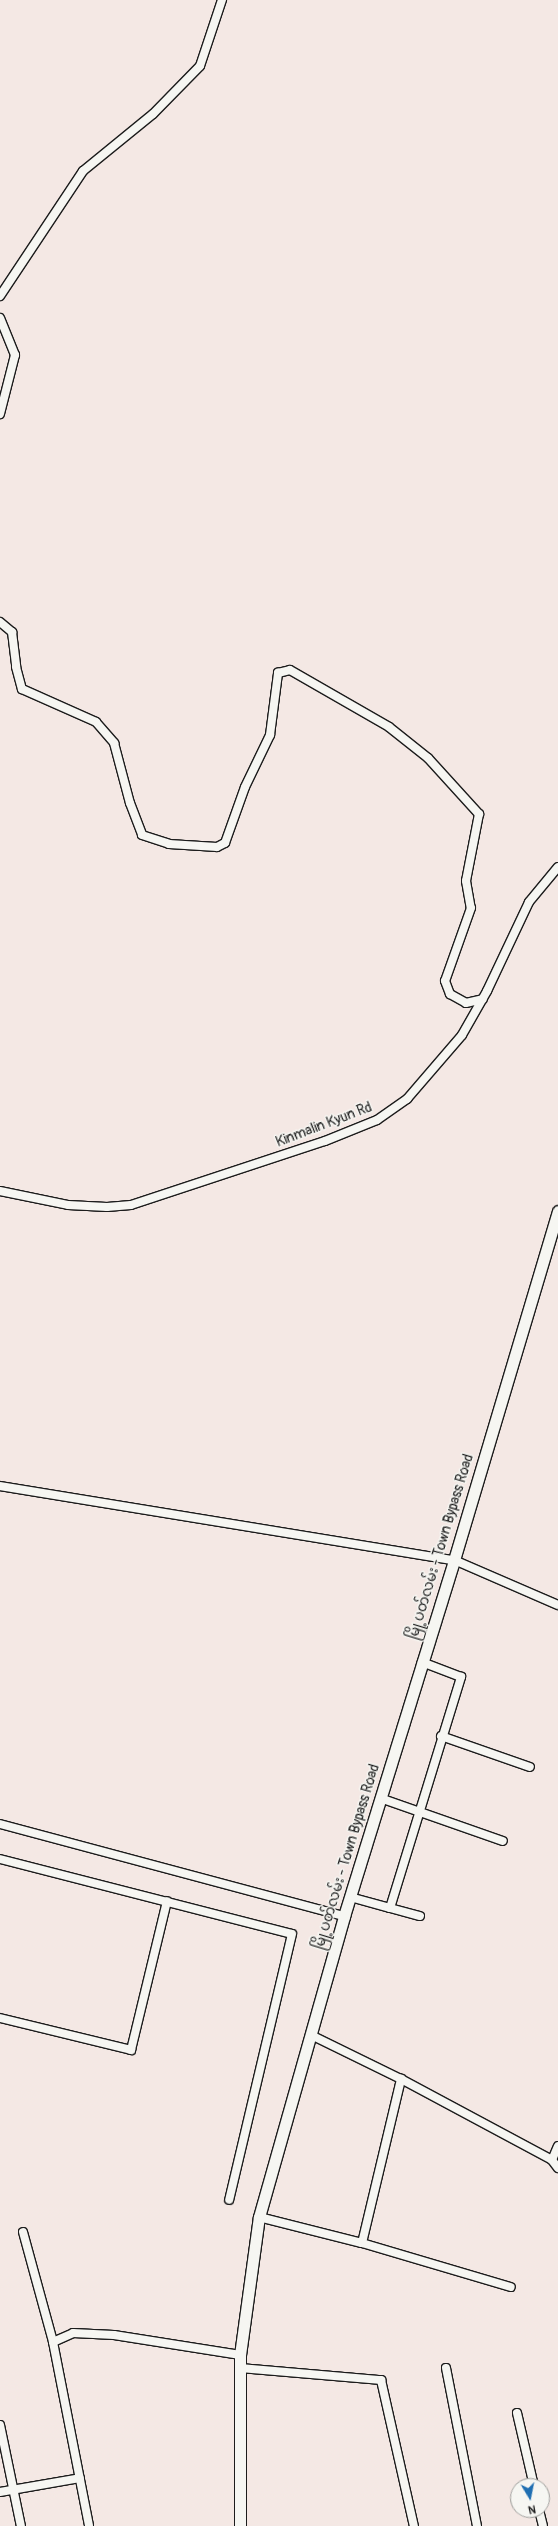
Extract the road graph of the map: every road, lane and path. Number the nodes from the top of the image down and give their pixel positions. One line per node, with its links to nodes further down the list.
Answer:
1 (222, 0): 2 (street)
2 (0, 296)
3 (0, 318): 4 (street)
4 (0, 414)
5 (0, 622): 7 (street)
6 (558, 867): 7 (street, Kinmalin Kyun Rd)
7 (483, 999): 8 (street, Kinmalin Kyun Rd)
8 (0, 1191)
9 (558, 1211): 11 (main road, မြို့ပတ်လမ်း - Town Bypass Road)
10 (0, 1486): 11 (street)
11 (454, 1560): 12 (street); 13 (main road, မြို့ပတ်လမ်း - Town Bypass Road)
12 (558, 1605)
13 (422, 1662): 14 (street); 16 (main road, မြို့ပတ်လမ်း - Town Bypass Road)
14 (441, 1736): 15 (street); 17 (street)
15 (530, 1767)
16 (380, 1798): 17 (street); 21 (main road, မြို့ပတ်လမ်း - Town Bypass Road)
17 (420, 1811): 19 (street); 23 (street)
18 (0, 1824): 24 (street)
19 (503, 1840)
20 (0, 1859): 22 (street)
21 (350, 1897): 23 (street); 24 (main road, မြို့ပတ်လမ်း - Town Bypass Road)
22 (167, 1901): 26 (street); 32 (street)
23 (390, 1908): 25 (street)
24 (344, 1916): 27 (main road, မြို့ပတ်လမ်း - Town Bypass Road)
25 (420, 1916)
26 (0, 2018)
27 (311, 2036): 28 (street); 33 (main road, မြို့ပတ်လမ်း - Town Bypass Road)
28 (401, 2079): 30 (street); 35 (street)
29 (558, 2146): 30 (street)
30 (552, 2160): 31 (street)
31 (558, 2168)
32 (229, 2200)
33 (259, 2217): 35 (street); 38 (main road, မြို့ပတ်လမ်း - Town Bypass Road)
34 (23, 2232): 37 (street)
35 (362, 2243): 36 (street)
36 (511, 2287)
37 (53, 2342): 38 (street); 43 (street)
38 (240, 2355): 39 (main road, မြို့ပတ်လမ်း - Town Bypass Road)
39 (240, 2368): 49 (main road, မြို့ပတ်လမ်း - Town Bypass Road); 50 (street)
40 (446, 2368): 51 (street)
41 (517, 2413): 44 (street)
42 (0, 2425): 45 (street)
43 (80, 2478): 45 (street); 48 (street)
44 (532, 2478)
45 (14, 2489): 46 (street); 47 (street)
46 (0, 2492)
47 (21, 2526)
48 (89, 2526)
49 (240, 2526)
50 (414, 2526)
51 (477, 2526)

